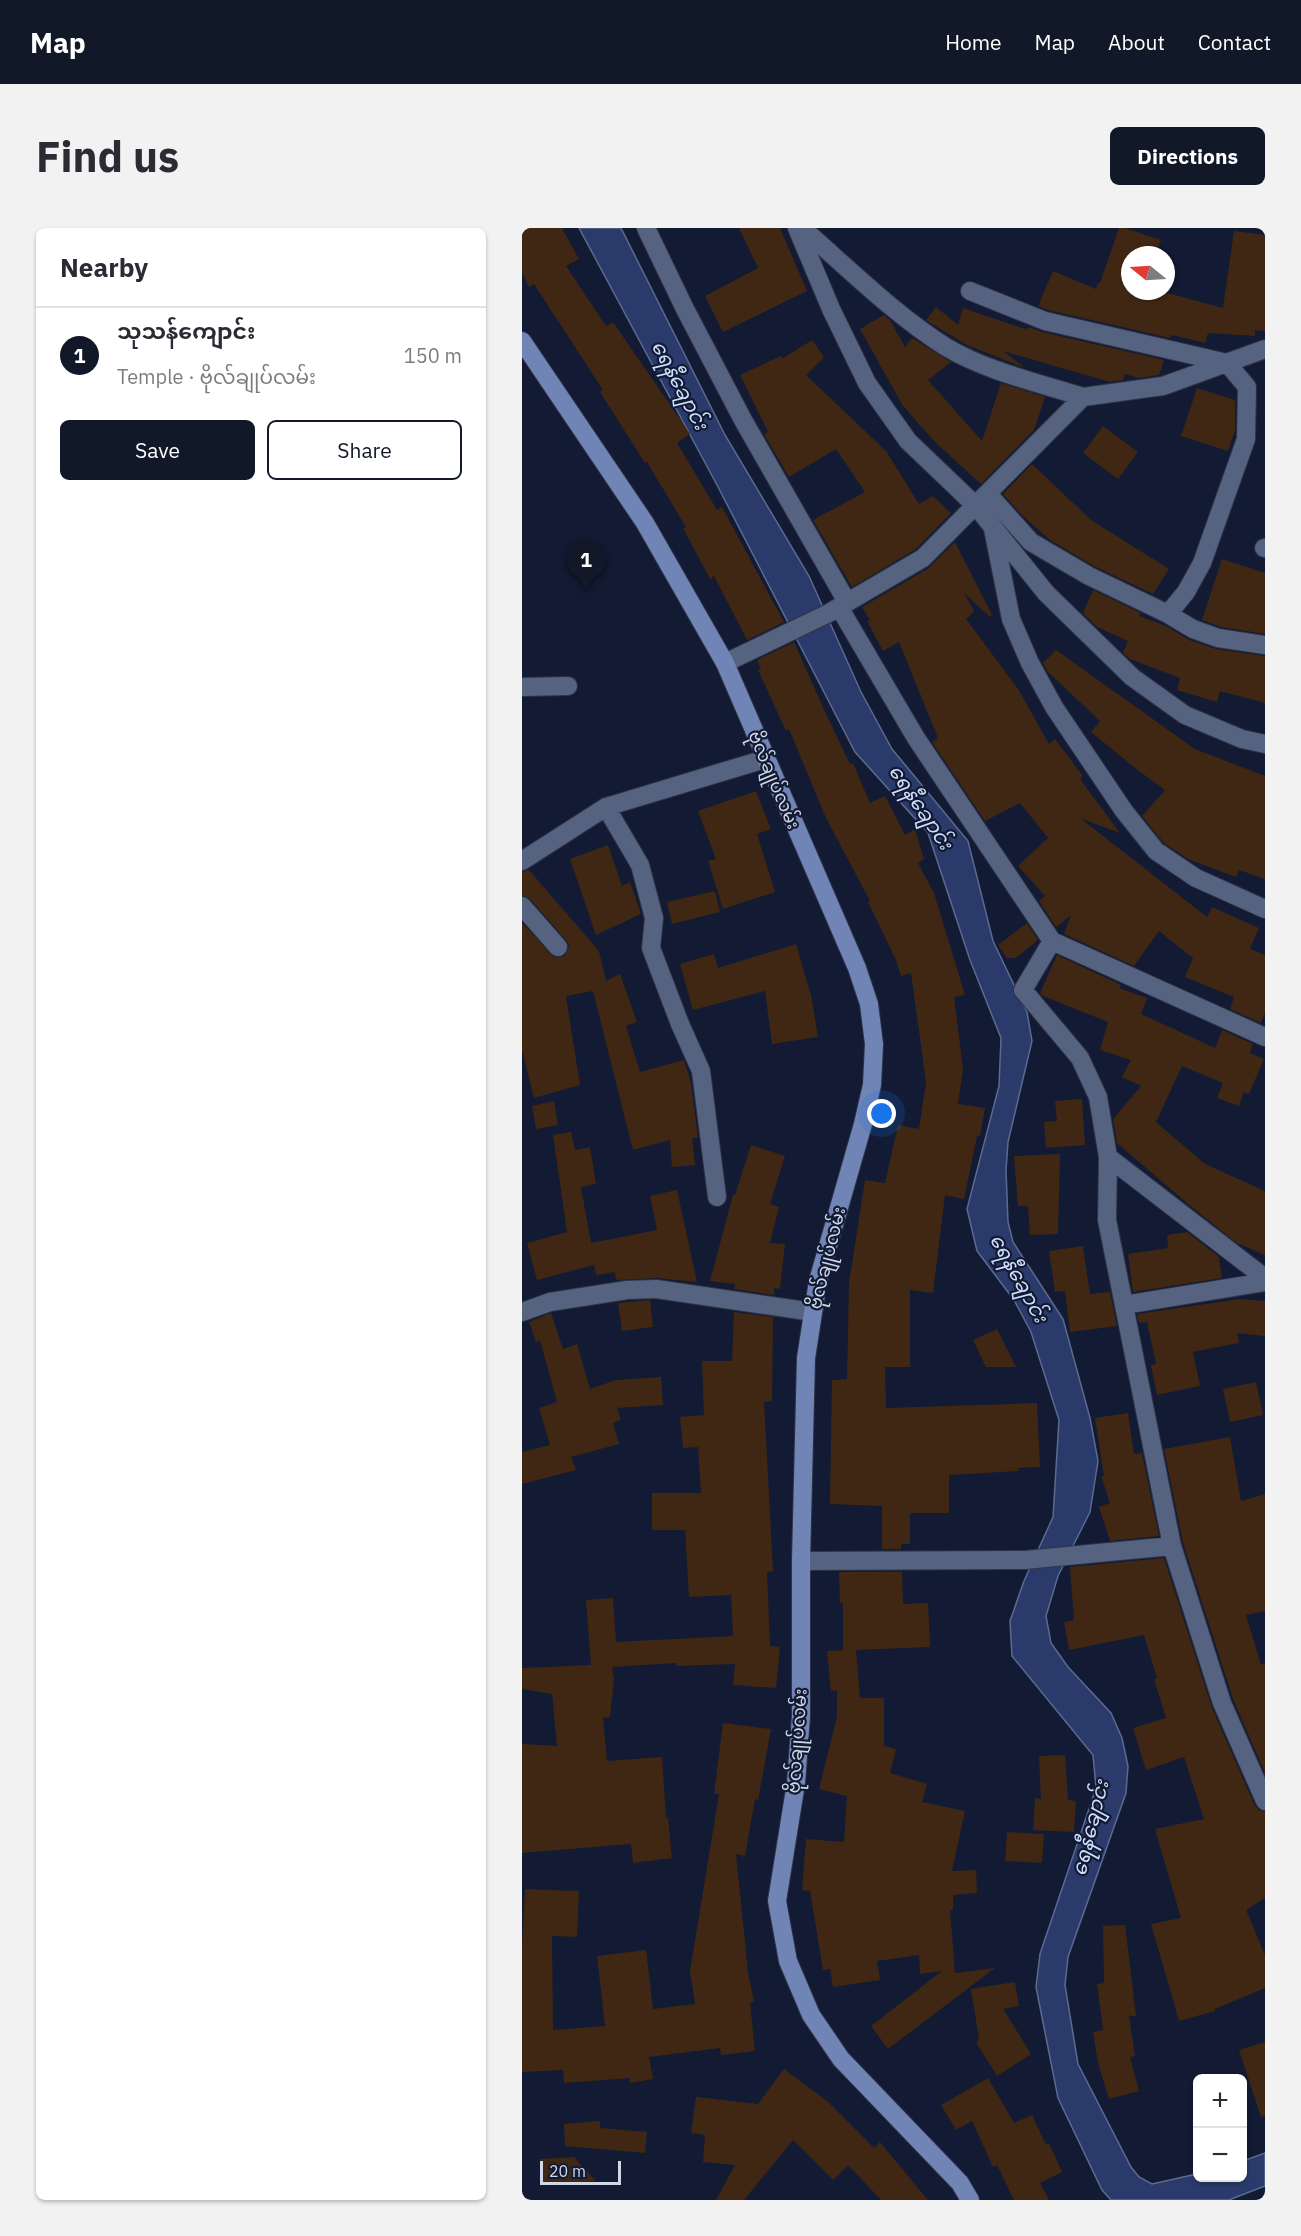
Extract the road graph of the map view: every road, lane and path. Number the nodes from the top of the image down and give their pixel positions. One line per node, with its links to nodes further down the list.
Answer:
1 (646, 228): 11 (street)
2 (797, 228): 9 (street)
3 (802, 228): 8 (street)
4 (970, 291): 7 (street)
5 (522, 341): 14 (main road, ဗိုလ်‌ချုပ်‌လမ်း)
6 (1265, 349): 7 (street)
7 (1227, 363): 8 (street); 12 (street)
8 (1083, 397): 9 (street)
9 (982, 500): 10 (street); 11 (street); 12 (street)
10 (992, 523): 17 (street); 22 (street)
11 (838, 607): 14 (street); 23 (street)
12 (1168, 614): 13 (street)
13 (1265, 645)
14 (725, 663): 18 (main road, ဗိုလ်‌ချုပ်‌လမ်း)
15 (568, 686): 16 (street)
16 (522, 687)
17 (1265, 744)
18 (765, 759): 19 (street); 31 (main road, ဗိုလ်‌ချုပ်‌လမ်း)
19 (606, 807): 20 (street); 27 (street)
20 (522, 861)
21 (522, 906): 24 (street)
22 (1265, 909)
23 (1052, 941): 25 (street); 26 (street)
24 (558, 947)
25 (1265, 1037)
26 (1108, 1157): 28 (street); 29 (street)
27 (717, 1197)
28 (1265, 1280): 29 (street)
29 (1124, 1305): 32 (street)
30 (522, 1312): 31 (street)
31 (813, 1312): 33 (main road, ဗိုလ်‌ချုပ်‌လမ်း)
32 (1172, 1546): 33 (street); 34 (street)
33 (801, 1561): 35 (main road, ဗိုလ်‌ချုပ်‌လမ်း)
34 (1265, 1801)
35 (970, 2200)

